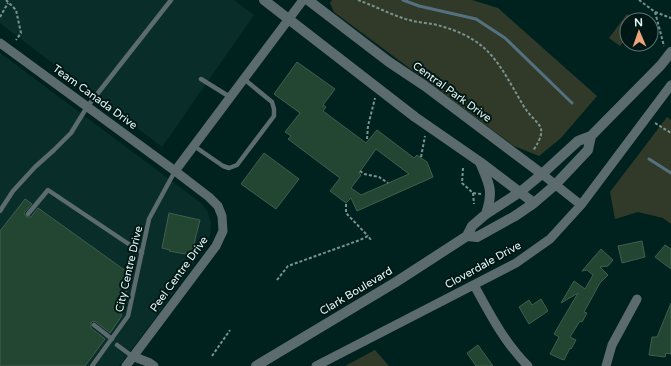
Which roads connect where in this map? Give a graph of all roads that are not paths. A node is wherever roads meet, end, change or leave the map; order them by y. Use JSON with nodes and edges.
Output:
{"nodes":[{"id":1,"x":171,"y":0,"type":"edge"},
{"id":2,"x":264,"y":0,"type":"edge"},
{"id":3,"x":303,"y":0,"type":"edge"},
{"id":4,"x":308,"y":0,"type":"edge"},
{"id":5,"x":289,"y":19,"type":"junction"},
{"id":6,"x":0,"y":43,"type":"edge"},
{"id":7,"x":669,"y":55,"type":"edge"},
{"id":8,"x":202,"y":79,"type":"dead end"},
{"id":9,"x":244,"y":79,"type":"junction"},
{"id":10,"x":671,"y":85,"type":"edge"},
{"id":11,"x":231,"y":97,"type":"junction"},
{"id":12,"x":87,"y":107,"type":"junction"},
{"id":13,"x":591,"y":136,"type":"junction"},
{"id":14,"x":194,"y":146,"type":"junction"},
{"id":15,"x":480,"y":162,"type":"junction"},
{"id":16,"x":175,"y":171,"type":"junction"},
{"id":17,"x":542,"y":174,"type":"junction"},
{"id":18,"x":555,"y":184,"type":"junction"},
{"id":19,"x":520,"y":192,"type":"junction"},
{"id":20,"x":534,"y":203,"type":"junction"},
{"id":21,"x":581,"y":205,"type":"junction"},
{"id":22,"x":0,"y":211,"type":"edge"},
{"id":23,"x":28,"y":214,"type":"dead end"},
{"id":24,"x":486,"y":214,"type":"junction"},
{"id":25,"x":467,"y":236,"type":"junction"},
{"id":26,"x":142,"y":253,"type":"junction"},
{"id":27,"x":474,"y":285,"type":"junction"},
{"id":28,"x":637,"y":298,"type":"dead end"},
{"id":29,"x":94,"y":325,"type":"dead end"},
{"id":30,"x":112,"y":339,"type":"junction"},
{"id":31,"x":117,"y":346,"type":"dead end"},
{"id":32,"x":132,"y":356,"type":"junction"},
{"id":33,"x":92,"y":366,"type":"edge"},
{"id":34,"x":126,"y":366,"type":"edge"},
{"id":35,"x":138,"y":366,"type":"edge"},
{"id":36,"x":154,"y":366,"type":"edge"},
{"id":37,"x":256,"y":366,"type":"edge"},
{"id":38,"x":316,"y":366,"type":"edge"},
{"id":39,"x":528,"y":366,"type":"edge"},
{"id":40,"x":606,"y":366,"type":"edge"}],
"edges":[{"from":1,"to":12,"type":"lane"},
{"from":2,"to":5,"type":"street"},
{"from":3,"to":5,"type":"street"},
{"from":4,"to":17,"type":"street","name":"Central Park Drive"},
{"from":5,"to":9,"type":"street"},
{"from":5,"to":15,"type":"street"},
{"from":6,"to":12,"type":"street","name":"Team Canada Drive"},
{"from":7,"to":13,"type":"street","name":"Clark Boulevard"},
{"from":8,"to":11,"type":"lane"},
{"from":9,"to":11,"type":"street"},
{"from":9,"to":14,"type":"lane"},
{"from":10,"to":21,"type":"street","name":"Cloverdale Drive"},
{"from":11,"to":14,"type":"street"},
{"from":12,"to":16,"type":"street","name":"Team Canada Drive"},
{"from":12,"to":22,"type":"lane"},
{"from":13,"to":17,"type":"street","name":"Clark Boulevard"},
{"from":13,"to":18,"type":"street","name":"Clark Boulevard"},
{"from":14,"to":16,"type":"street"},
{"from":15,"to":19,"type":"street"},
{"from":15,"to":24,"type":"street"},
{"from":16,"to":26,"type":"lane","name":"City Centre Drive"},
{"from":16,"to":32,"type":"street","name":"Peel Centre Drive"},
{"from":17,"to":18,"type":"street","name":"Central Park Drive"},
{"from":17,"to":19,"type":"street","name":"Clark Boulevard"},
{"from":18,"to":20,"type":"street","name":"Clark Boulevard"},
{"from":18,"to":21,"type":"street","name":"Central Park Drive"},
{"from":19,"to":20,"type":"street"},
{"from":19,"to":24,"type":"street","name":"Clark Boulevard"},
{"from":20,"to":25,"type":"street","name":"Clark Boulevard"},
{"from":21,"to":27,"type":"street","name":"Cloverdale Drive"},
{"from":23,"to":26,"type":"lane"},
{"from":24,"to":25,"type":"street","name":"Clark Boulevard"},
{"from":25,"to":37,"type":"street","name":"Clark Boulevard"},
{"from":26,"to":30,"type":"lane","name":"City Centre Drive"},
{"from":27,"to":38,"type":"street","name":"Cloverdale Drive"},
{"from":27,"to":39,"type":"street"},
{"from":28,"to":40,"type":"street"},
{"from":29,"to":30,"type":"lane"},
{"from":30,"to":33,"type":"lane","name":"City Centre Drive"},
{"from":31,"to":32,"type":"lane"},
{"from":32,"to":34,"type":"street","name":"Peel Centre Drive"},
{"from":32,"to":35,"type":"street"},
{"from":32,"to":36,"type":"street"}]}
